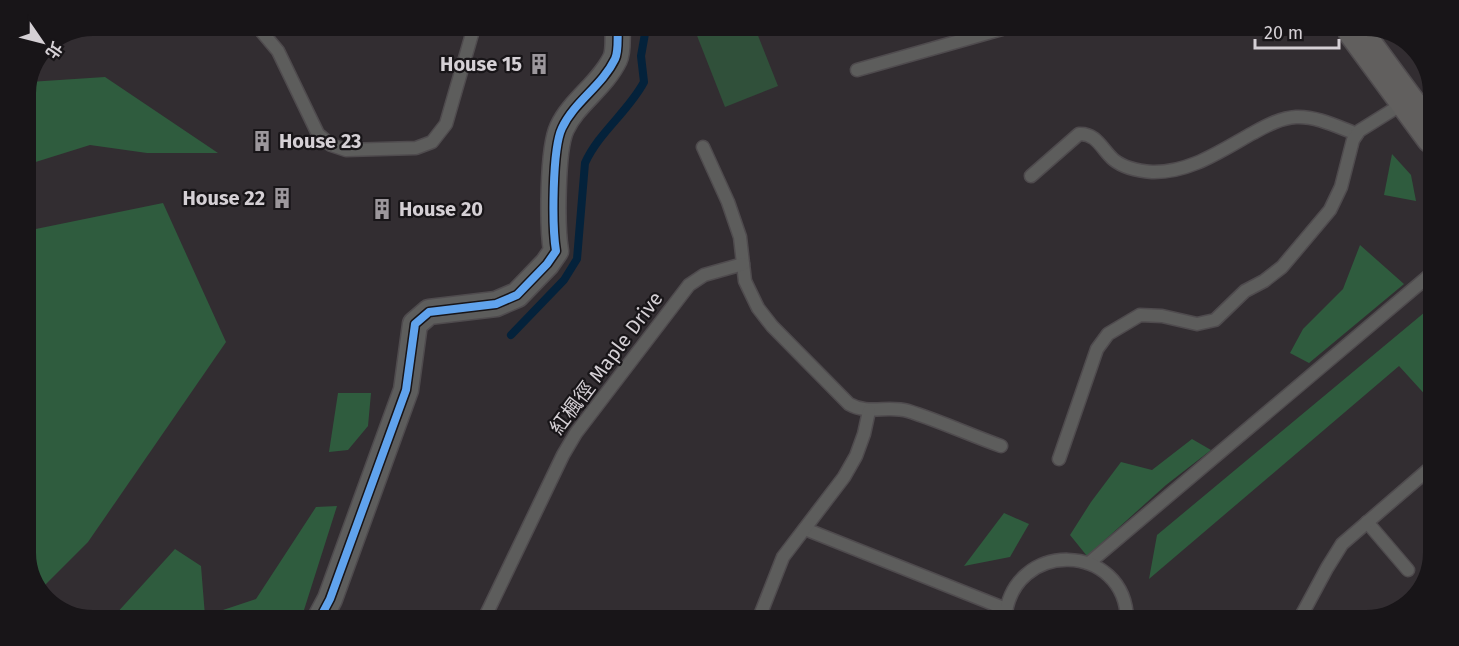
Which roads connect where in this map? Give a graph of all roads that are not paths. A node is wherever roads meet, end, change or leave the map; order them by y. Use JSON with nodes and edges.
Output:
{"nodes":[{"id":1,"x":265,"y":36,"type":"edge"},
{"id":2,"x":471,"y":36,"type":"edge"},
{"id":3,"x":617,"y":36,"type":"edge"},
{"id":4,"x":977,"y":36,"type":"edge"},
{"id":5,"x":1359,"y":36,"type":"edge"},
{"id":6,"x":857,"y":70,"type":"dead end"},
{"id":7,"x":1407,"y":101,"type":"junction"},
{"id":8,"x":1423,"y":123,"type":"edge"},
{"id":9,"x":1357,"y":134,"type":"junction"},
{"id":10,"x":703,"y":147,"type":"dead end"},
{"id":11,"x":1030,"y":176,"type":"dead end"},
{"id":12,"x":743,"y":264,"type":"junction"},
{"id":13,"x":1423,"y":281,"type":"edge"},
{"id":14,"x":869,"y":411,"type":"junction"},
{"id":15,"x":1001,"y":446,"type":"dead end"},
{"id":16,"x":1059,"y":459,"type":"dead end"},
{"id":17,"x":1423,"y":474,"type":"edge"},
{"id":18,"x":1367,"y":522,"type":"junction"},
{"id":19,"x":805,"y":529,"type":"junction"},
{"id":20,"x":1089,"y":563,"type":"junction"},
{"id":21,"x":1408,"y":570,"type":"dead end"},
{"id":22,"x":324,"y":610,"type":"edge"},
{"id":23,"x":488,"y":610,"type":"edge"},
{"id":24,"x":762,"y":610,"type":"edge"},
{"id":25,"x":996,"y":610,"type":"edge"},
{"id":26,"x":1006,"y":610,"type":"edge"},
{"id":27,"x":1127,"y":610,"type":"edge"},
{"id":28,"x":1304,"y":610,"type":"edge"}],
"edges":[{"from":1,"to":2,"type":"lane"},
{"from":3,"to":22,"type":"street"},
{"from":4,"to":6,"type":"lane"},
{"from":5,"to":7,"type":"main road"},
{"from":7,"to":8,"type":"main road"},
{"from":7,"to":9,"type":"lane"},
{"from":9,"to":11,"type":"lane"},
{"from":9,"to":16,"type":"lane"},
{"from":10,"to":12,"type":"lane"},
{"from":12,"to":14,"type":"lane"},
{"from":12,"to":23,"type":"lane","name":"紅楓徑 Maple Drive"},
{"from":13,"to":20,"type":"lane"},
{"from":14,"to":15,"type":"lane"},
{"from":14,"to":19,"type":"lane"},
{"from":17,"to":18,"type":"lane"},
{"from":18,"to":21,"type":"lane"},
{"from":18,"to":28,"type":"lane"},
{"from":19,"to":24,"type":"lane"},
{"from":19,"to":25,"type":"lane"},
{"from":20,"to":26,"type":"lane"},
{"from":20,"to":27,"type":"lane"}]}
